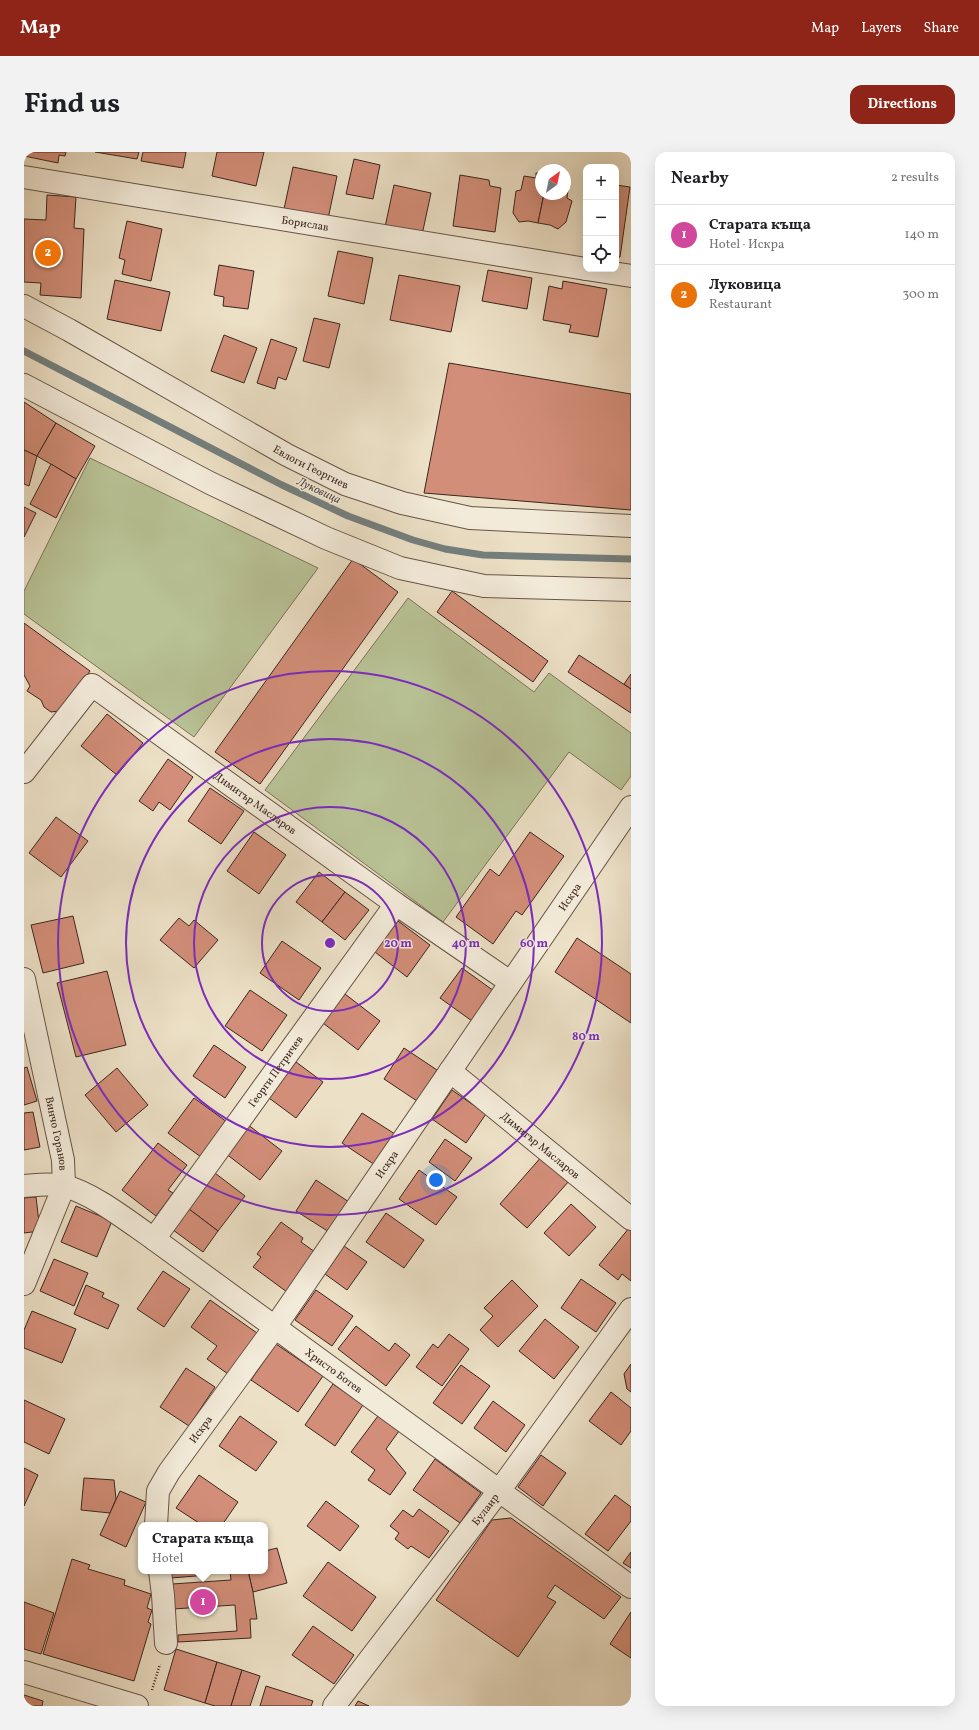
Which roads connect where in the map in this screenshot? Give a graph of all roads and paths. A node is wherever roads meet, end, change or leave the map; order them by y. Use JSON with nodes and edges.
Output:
{"nodes":[{"id":1,"x":24,"y":177,"type":"edge"},
{"id":2,"x":583,"y":269,"type":"edge"},
{"id":3,"x":605,"y":272,"type":"edge"},
{"id":4,"x":631,"y":276,"type":"edge"},
{"id":5,"x":24,"y":306,"type":"edge"},
{"id":6,"x":24,"y":384,"type":"edge"},
{"id":7,"x":631,"y":526,"type":"edge"},
{"id":8,"x":631,"y":590,"type":"edge"},
{"id":9,"x":24,"y":772,"type":"edge"},
{"id":10,"x":631,"y":807,"type":"edge"},
{"id":11,"x":396,"y":904,"type":"junction"},
{"id":12,"x":24,"y":979,"type":"edge"},
{"id":13,"x":510,"y":982,"type":"junction"},
{"id":14,"x":450,"y":1071,"type":"junction"},
{"id":15,"x":24,"y":1186,"type":"edge"},
{"id":16,"x":64,"y":1186,"type":"junction"},
{"id":17,"x":631,"y":1219,"type":"edge"},
{"id":18,"x":154,"y":1239,"type":"junction"},
{"id":19,"x":24,"y":1284,"type":"edge"},
{"id":20,"x":631,"y":1309,"type":"edge"},
{"id":21,"x":275,"y":1327,"type":"junction"},
{"id":22,"x":499,"y":1490,"type":"junction"},
{"id":23,"x":156,"y":1522,"type":"edge"},
{"id":24,"x":160,"y":1574,"type":"edge"},
{"id":25,"x":631,"y":1587,"type":"edge"},
{"id":26,"x":166,"y":1643,"type":"joint"},
{"id":27,"x":24,"y":1672,"type":"edge"},
{"id":28,"x":144,"y":1699,"type":"edge"},
{"id":29,"x":334,"y":1706,"type":"edge"}],
"edges":[{"from":1,"to":2,"type":"street","name":"Борислав"},
{"from":3,"to":4,"type":"street","name":"Борислав"},
{"from":5,"to":7,"type":"street","name":"Евлоги Георгиев"},
{"from":6,"to":8,"type":"street"},
{"from":9,"to":11,"type":"street","name":"Димитър Масларов"},
{"from":10,"to":13,"type":"street","name":"Искра"},
{"from":11,"to":13,"type":"street","name":"Димитър Масларов"},
{"from":11,"to":18,"type":"street","name":"Георги Петричев"},
{"from":12,"to":16,"type":"street","name":"Винчо Горанов"},
{"from":13,"to":14,"type":"street","name":"Искра"},
{"from":14,"to":17,"type":"street","name":"Димитър Масларов"},
{"from":14,"to":21,"type":"street","name":"Искра"},
{"from":15,"to":16,"type":"street","name":"Христо Ботев"},
{"from":16,"to":18,"type":"street","name":"Христо Ботев"},
{"from":16,"to":19,"type":"street","name":"Винчо Горанов"},
{"from":18,"to":21,"type":"street","name":"Христо Ботев"},
{"from":20,"to":22,"type":"street","name":"Булаир"},
{"from":21,"to":22,"type":"street","name":"Христо Ботев"},
{"from":21,"to":23,"type":"street","name":"Искра"},
{"from":22,"to":25,"type":"street","name":"Христо Ботев"},
{"from":22,"to":29,"type":"street","name":"Булаир"},
{"from":24,"to":26,"type":"street"},
{"from":26,"to":28,"type":"path"},
{"from":27,"to":28,"type":"street"}]}
